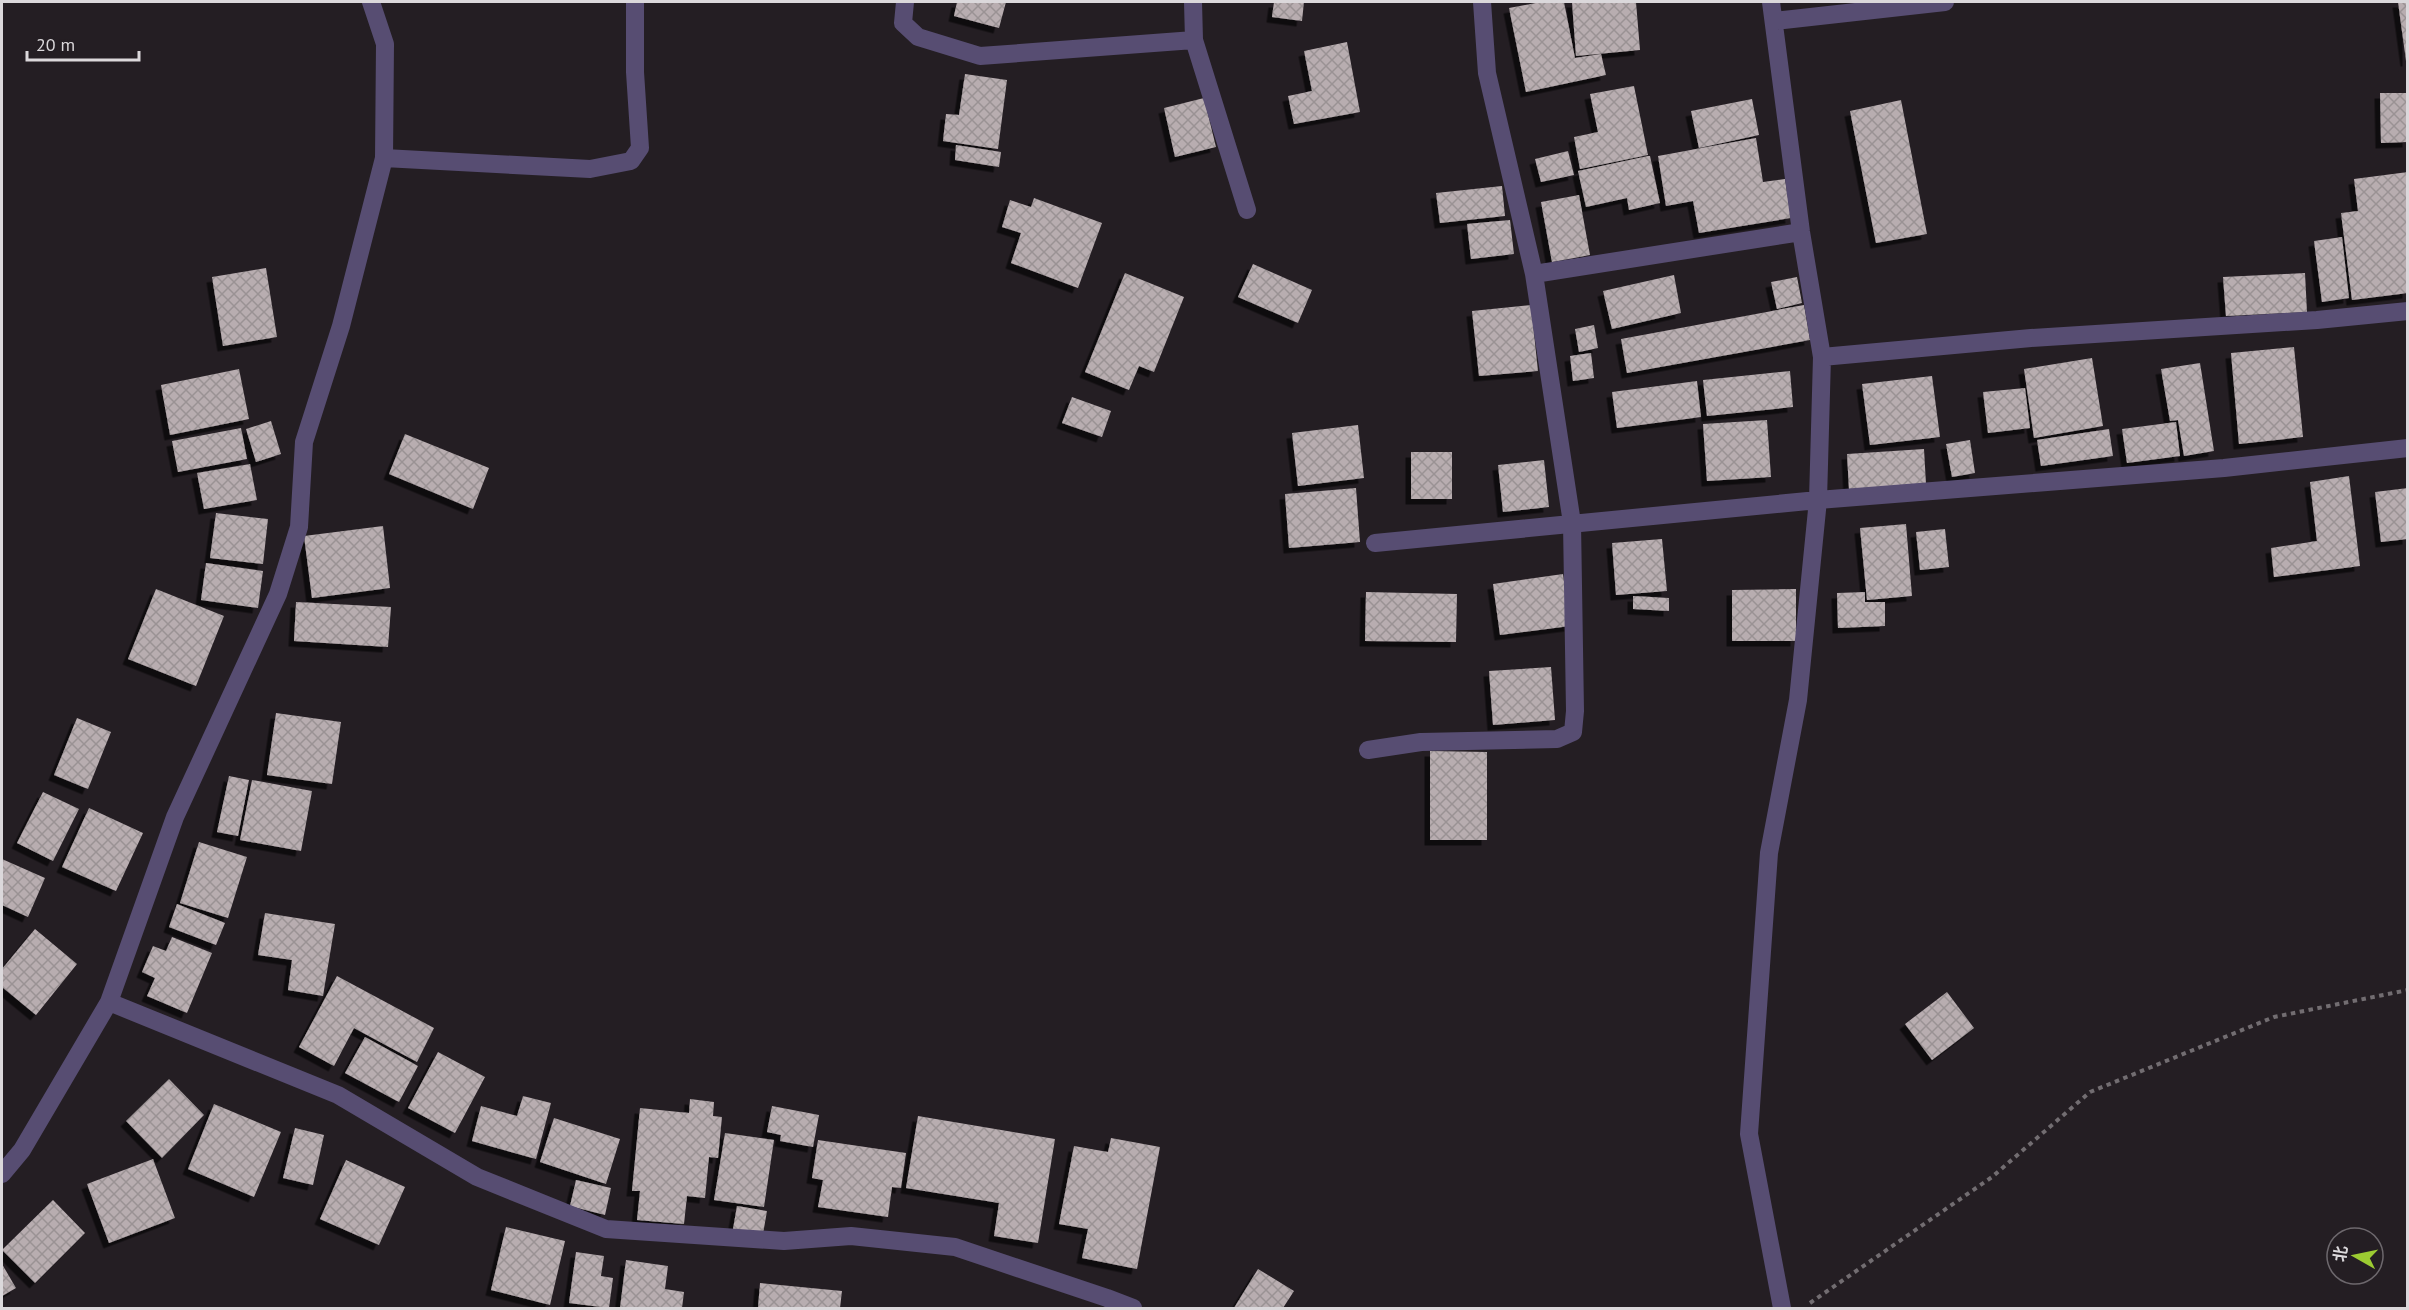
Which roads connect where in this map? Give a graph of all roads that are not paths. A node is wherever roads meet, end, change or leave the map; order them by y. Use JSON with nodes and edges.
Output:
{"nodes":[{"id":1,"x":371,"y":2,"type":"edge"},
{"id":2,"x":635,"y":2,"type":"edge"},
{"id":3,"x":905,"y":2,"type":"edge"},
{"id":4,"x":1193,"y":2,"type":"edge"},
{"id":5,"x":1482,"y":2,"type":"edge"},
{"id":6,"x":1771,"y":2,"type":"edge"},
{"id":7,"x":1945,"y":2,"type":"edge"},
{"id":8,"x":1775,"y":21,"type":"junction"},
{"id":9,"x":1194,"y":40,"type":"junction"},
{"id":10,"x":384,"y":158,"type":"junction"},
{"id":11,"x":1247,"y":210,"type":"dead end"},
{"id":12,"x":1801,"y":232,"type":"junction"},
{"id":13,"x":1534,"y":274,"type":"junction"},
{"id":14,"x":2408,"y":311,"type":"edge"},
{"id":15,"x":1822,"y":357,"type":"junction"},
{"id":16,"x":2408,"y":448,"type":"edge"},
{"id":17,"x":1818,"y":500,"type":"junction"},
{"id":18,"x":1572,"y":523,"type":"junction"},
{"id":19,"x":1375,"y":543,"type":"dead end"},
{"id":20,"x":1368,"y":750,"type":"dead end"},
{"id":21,"x":109,"y":1002,"type":"junction"},
{"id":22,"x":2,"y":1174,"type":"edge"},
{"id":23,"x":1105,"y":1303,"type":"edge"},
{"id":24,"x":1133,"y":1308,"type":"edge"},
{"id":25,"x":1782,"y":1308,"type":"edge"}],
"edges":[{"from":1,"to":10,"type":"street"},
{"from":2,"to":10,"type":"street"},
{"from":3,"to":9,"type":"street"},
{"from":4,"to":9,"type":"street"},
{"from":5,"to":13,"type":"street"},
{"from":6,"to":8,"type":"street"},
{"from":7,"to":8,"type":"street"},
{"from":8,"to":12,"type":"street"},
{"from":9,"to":11,"type":"street"},
{"from":10,"to":21,"type":"street"},
{"from":12,"to":13,"type":"street"},
{"from":12,"to":15,"type":"street"},
{"from":13,"to":18,"type":"street"},
{"from":14,"to":15,"type":"street"},
{"from":15,"to":17,"type":"street"},
{"from":16,"to":17,"type":"street"},
{"from":17,"to":18,"type":"street"},
{"from":17,"to":25,"type":"street"},
{"from":18,"to":19,"type":"street"},
{"from":18,"to":20,"type":"street"},
{"from":21,"to":22,"type":"street"},
{"from":21,"to":23,"type":"street"},
{"from":23,"to":24,"type":"street"}]}
